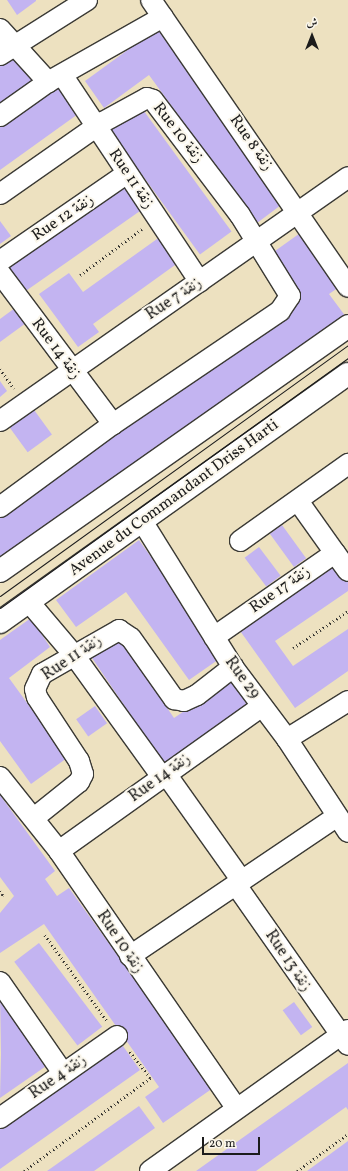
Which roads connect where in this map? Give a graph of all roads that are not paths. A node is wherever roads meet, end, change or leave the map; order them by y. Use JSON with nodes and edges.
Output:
{"nodes":[{"id":1,"x":87,"y":0,"type":"edge"},
{"id":2,"x":151,"y":0,"type":"edge"},
{"id":3,"x":163,"y":17,"type":"junction"},
{"id":4,"x":0,"y":29,"type":"edge"},
{"id":5,"x":8,"y":50,"type":"edge"},
{"id":6,"x":55,"y":79,"type":"junction"},
{"id":7,"x":0,"y":116,"type":"edge"},
{"id":8,"x":96,"y":127,"type":"junction"},
{"id":9,"x":126,"y":174,"type":"junction"},
{"id":10,"x":348,"y":176,"type":"edge"},
{"id":11,"x":0,"y":194,"type":"edge"},
{"id":12,"x":298,"y":211,"type":"junction"},
{"id":13,"x":256,"y":242,"type":"junction"},
{"id":14,"x":0,"y":261,"type":"edge"},
{"id":15,"x":0,"y":273,"type":"edge"},
{"id":16,"x":200,"y":282,"type":"junction"},
{"id":17,"x":348,"y":287,"type":"edge"},
{"id":18,"x":348,"y":326,"type":"edge"},
{"id":19,"x":72,"y":369,"type":"junction"},
{"id":20,"x":348,"y":374,"type":"edge"},
{"id":21,"x":0,"y":421,"type":"edge"},
{"id":22,"x":113,"y":424,"type":"junction"},
{"id":23,"x":348,"y":465,"type":"edge"},
{"id":24,"x":298,"y":501,"type":"junction"},
{"id":25,"x":0,"y":507,"type":"edge"},
{"id":26,"x":142,"y":521,"type":"junction"},
{"id":27,"x":240,"y":541,"type":"dead end"},
{"id":28,"x":342,"y":563,"type":"edge"},
{"id":29,"x":0,"y":571,"type":"edge"},
{"id":30,"x":29,"y":602,"type":"junction"},
{"id":31,"x":0,"y":622,"type":"edge"},
{"id":32,"x":214,"y":636,"type":"junction"},
{"id":33,"x":74,"y":654,"type":"junction"},
{"id":34,"x":233,"y":667,"type":"junction"},
{"id":35,"x":348,"y":701,"type":"edge"},
{"id":36,"x":262,"y":706,"type":"junction"},
{"id":37,"x":287,"y":739,"type":"junction"},
{"id":38,"x":164,"y":776,"type":"junction"},
{"id":39,"x":1,"y":782,"type":"edge"},
{"id":40,"x":34,"y":818,"type":"junction"},
{"id":41,"x":342,"y":824,"type":"edge"},
{"id":42,"x":59,"y":851,"type":"junction"},
{"id":43,"x":239,"y":883,"type":"junction"},
{"id":44,"x":130,"y":956,"type":"junction"},
{"id":45,"x":0,"y":982,"type":"edge"},
{"id":46,"x":117,"y":1036,"type":"dead end"},
{"id":47,"x":345,"y":1037,"type":"edge"},
{"id":48,"x":63,"y":1073,"type":"junction"},
{"id":49,"x":237,"y":1109,"type":"junction"},
{"id":50,"x":0,"y":1118,"type":"edge"},
{"id":51,"x":150,"y":1171,"type":"edge"}],
"edges":[{"from":1,"to":5,"type":"street"},
{"from":2,"to":3,"type":"street","name":"Rue 8 زنقة"},
{"from":3,"to":6,"type":"street"},
{"from":3,"to":12,"type":"street","name":"Rue 8 زنقة"},
{"from":4,"to":5,"type":"street"},
{"from":5,"to":6,"type":"street"},
{"from":6,"to":7,"type":"street"},
{"from":6,"to":8,"type":"street","name":"Rue 11 زنقة"},
{"from":8,"to":9,"type":"street","name":"Rue 11 زنقة"},
{"from":8,"to":11,"type":"street","name":"Rue 10 زنقة"},
{"from":8,"to":13,"type":"street","name":"Rue 10 زنقة"},
{"from":9,"to":14,"type":"street","name":"Rue 12 زنقة"},
{"from":9,"to":16,"type":"street","name":"Rue 11 زنقة"},
{"from":10,"to":12,"type":"street","name":"Rue 7 زنقة"},
{"from":12,"to":13,"type":"street","name":"Rue 7 زنقة"},
{"from":12,"to":17,"type":"street","name":"Rue 8 زنقة"},
{"from":13,"to":16,"type":"street","name":"Rue 7 زنقة"},
{"from":13,"to":22,"type":"street","name":"Rue 10 زنقة"},
{"from":15,"to":19,"type":"street","name":"Rue 14 زنقة"},
{"from":16,"to":19,"type":"street","name":"Rue 7 زنقة"},
{"from":18,"to":29,"type":"main road"},
{"from":19,"to":21,"type":"street","name":"Rue 7 زنقة"},
{"from":19,"to":22,"type":"street","name":"Rue 14 زنقة"},
{"from":20,"to":26,"type":"main road","name":"Avenue du Commandant Driss Harti"},
{"from":22,"to":25,"type":"street"},
{"from":23,"to":24,"type":"street"},
{"from":24,"to":27,"type":"street"},
{"from":24,"to":28,"type":"street"},
{"from":26,"to":30,"type":"main road","name":"Avenue du Commandant Driss Harti"},
{"from":26,"to":32,"type":"street","name":"Rue 29"},
{"from":28,"to":32,"type":"street","name":"Rue 17 زنقة"},
{"from":30,"to":31,"type":"main road","name":"Avenue du Commandant Driss Harti"},
{"from":30,"to":33,"type":"street","name":"Rue 13 زنقة"},
{"from":32,"to":34,"type":"street","name":"Rue 29"},
{"from":33,"to":34,"type":"street","name":"Rue 11 زنقة"},
{"from":33,"to":38,"type":"street","name":"Rue 13 زنقة"},
{"from":33,"to":40,"type":"street","name":"Rue 11 زنقة"},
{"from":34,"to":36,"type":"street","name":"Rue 29"},
{"from":35,"to":37,"type":"street"},
{"from":36,"to":37,"type":"street","name":"Rue 29"},
{"from":36,"to":38,"type":"street","name":"Rue 14 زنقة"},
{"from":37,"to":41,"type":"street","name":"Rue 29"},
{"from":38,"to":42,"type":"street","name":"Rue 14 زنقة"},
{"from":38,"to":43,"type":"street","name":"Rue 13 زنقة"},
{"from":39,"to":40,"type":"street","name":"Rue 10 زنقة"},
{"from":40,"to":42,"type":"street","name":"Rue 10 زنقة"},
{"from":41,"to":43,"type":"street"},
{"from":42,"to":44,"type":"street","name":"Rue 10 زنقة"},
{"from":43,"to":44,"type":"street"},
{"from":43,"to":47,"type":"street","name":"Rue 13 زنقة"},
{"from":44,"to":49,"type":"street","name":"Rue 10 زنقة"},
{"from":45,"to":48,"type":"street"},
{"from":46,"to":48,"type":"street","name":"Rue 4 زنقة"},
{"from":47,"to":49,"type":"street"},
{"from":48,"to":50,"type":"street","name":"Rue 4 زنقة"},
{"from":49,"to":51,"type":"street"}]}
